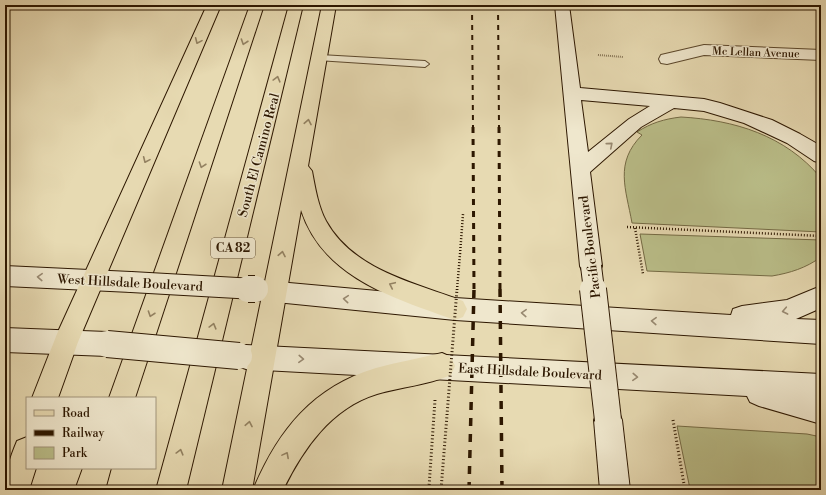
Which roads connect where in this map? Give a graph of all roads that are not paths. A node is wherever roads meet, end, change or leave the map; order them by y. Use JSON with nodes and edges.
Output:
{"nodes":[{"id":1,"x":214,"y":5,"type":"edge"},
{"id":2,"x":257,"y":5,"type":"edge"},
{"id":3,"x":296,"y":5,"type":"edge"},
{"id":4,"x":329,"y":5,"type":"edge"},
{"id":5,"x":562,"y":5,"type":"edge"},
{"id":6,"x":821,"y":55,"type":"edge"},
{"id":7,"x":320,"y":58,"type":"junction"},
{"id":8,"x":668,"y":59,"type":"dead end"},
{"id":9,"x":425,"y":64,"type":"dead end"},
{"id":10,"x":572,"y":93,"type":"junction"},
{"id":11,"x":669,"y":103,"type":"junction"},
{"id":12,"x":821,"y":156,"type":"edge"},
{"id":13,"x":300,"y":160,"type":"junction"},
{"id":14,"x":580,"y":170,"type":"junction"},
{"id":15,"x":5,"y":276,"type":"edge"},
{"id":16,"x":93,"y":279,"type":"junction"},
{"id":17,"x":264,"y":291,"type":"junction"},
{"id":18,"x":821,"y":297,"type":"edge"},
{"id":19,"x":455,"y":309,"type":"junction"},
{"id":20,"x":693,"y":323,"type":"junction"},
{"id":21,"x":821,"y":332,"type":"edge"},
{"id":22,"x":5,"y":340,"type":"edge"},
{"id":23,"x":66,"y":342,"type":"junction"},
{"id":24,"x":250,"y":357,"type":"junction"},
{"id":25,"x":442,"y":366,"type":"junction"},
{"id":26,"x":717,"y":382,"type":"junction"},
{"id":27,"x":821,"y":387,"type":"edge"},
{"id":28,"x":45,"y":397,"type":"edge"},
{"id":29,"x":122,"y":397,"type":"edge"},
{"id":30,"x":821,"y":410,"type":"edge"},
{"id":31,"x":26,"y":454,"type":"edge"},
{"id":32,"x":97,"y":469,"type":"edge"},
{"id":33,"x":14,"y":490,"type":"edge"},
{"id":34,"x":90,"y":490,"type":"edge"},
{"id":35,"x":171,"y":490,"type":"edge"},
{"id":36,"x":236,"y":490,"type":"edge"},
{"id":37,"x":268,"y":490,"type":"edge"},
{"id":38,"x":615,"y":490,"type":"edge"}],
"edges":[{"from":1,"to":16,"type":"main road","one_way":true},
{"from":2,"to":29,"type":"main road","one_way":true},
{"from":35,"to":3,"type":"main road","name":"South El Camino Real","number":"CA 82","one_way":true},
{"from":4,"to":7,"type":"main road"},
{"from":5,"to":10,"type":"main road","name":"Pacific Boulevard"},
{"from":6,"to":8,"type":"main road","name":"Mc Lellan Avenue"},
{"from":7,"to":9,"type":"lane"},
{"from":13,"to":7,"type":"main road","one_way":true},
{"from":10,"to":11,"type":"main road"},
{"from":10,"to":14,"type":"main road","name":"Pacific Boulevard"},
{"from":11,"to":12,"type":"main road"},
{"from":14,"to":11,"type":"main road","one_way":true},
{"from":17,"to":13,"type":"main road","one_way":true},
{"from":19,"to":13,"type":"main road","one_way":true},
{"from":14,"to":38,"type":"main road","name":"Pacific Boulevard","bridge":true},
{"from":16,"to":15,"type":"main road","name":"West Hillsdale Boulevard","one_way":true},
{"from":16,"to":17,"type":"main road","name":"West Hillsdale Boulevard","bridge":true},
{"from":16,"to":23,"type":"main road"},
{"from":19,"to":17,"type":"main road","one_way":true},
{"from":17,"to":24,"type":"main road"},
{"from":18,"to":20,"type":"main road","one_way":true},
{"from":20,"to":19,"type":"main road","one_way":true},
{"from":20,"to":21,"type":"main road"},
{"from":22,"to":23,"type":"main road"},
{"from":23,"to":24,"type":"main road","bridge":true},
{"from":23,"to":28,"type":"main road"},
{"from":24,"to":25,"type":"main road","name":"East Hillsdale Boulevard","one_way":true},
{"from":36,"to":24,"type":"main road","one_way":true},
{"from":25,"to":26,"type":"main road","name":"East Hillsdale Boulevard","one_way":true},
{"from":37,"to":25,"type":"main road","one_way":true},
{"from":26,"to":27,"type":"main road","name":"East Hillsdale Boulevard"},
{"from":26,"to":30,"type":"main road"},
{"from":31,"to":33,"type":"main road"},
{"from":32,"to":34,"type":"main road"}]}
